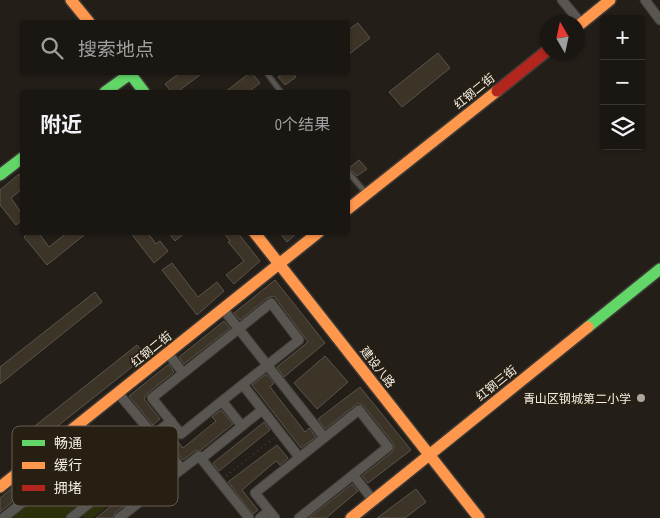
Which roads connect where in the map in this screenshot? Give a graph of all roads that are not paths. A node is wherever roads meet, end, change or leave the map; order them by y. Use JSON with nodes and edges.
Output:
{"nodes":[{"id":1,"x":71,"y":0,"type":"edge"},
{"id":2,"x":562,"y":0,"type":"edge"},
{"id":3,"x":610,"y":0,"type":"edge"},
{"id":4,"x":644,"y":0,"type":"edge"},
{"id":5,"x":573,"y":15,"type":"edge"},
{"id":6,"x":585,"y":19,"type":"edge"},
{"id":7,"x":87,"y":20,"type":"edge"},
{"id":8,"x":660,"y":20,"type":"edge"},
{"id":9,"x":540,"y":56,"type":"edge"},
{"id":10,"x":127,"y":75,"type":"edge"},
{"id":11,"x":131,"y":75,"type":"edge"},
{"id":12,"x":268,"y":75,"type":"edge"},
{"id":13,"x":108,"y":90,"type":"edge"},
{"id":14,"x":142,"y":90,"type":"edge"},
{"id":15,"x":280,"y":90,"type":"edge"},
{"id":16,"x":20,"y":160,"type":"edge"},
{"id":17,"x":350,"y":174,"type":"edge"},
{"id":18,"x":0,"y":175,"type":"edge"},
{"id":19,"x":366,"y":194,"type":"junction"},
{"id":20,"x":350,"y":207,"type":"edge"},
{"id":21,"x":256,"y":235,"type":"edge"},
{"id":22,"x":315,"y":235,"type":"edge"},
{"id":23,"x":279,"y":264,"type":"junction"},
{"id":24,"x":660,"y":269,"type":"edge"},
{"id":25,"x":223,"y":309,"type":"junction"},
{"id":26,"x":238,"y":329,"type":"junction"},
{"id":27,"x":168,"y":353,"type":"junction"},
{"id":28,"x":268,"y":365,"type":"junction"},
{"id":29,"x":183,"y":373,"type":"junction"},
{"id":30,"x":243,"y":385,"type":"junction"},
{"id":31,"x":118,"y":392,"type":"junction"},
{"id":32,"x":222,"y":401,"type":"junction"},
{"id":33,"x":262,"y":410,"type":"junction"},
{"id":34,"x":171,"y":421,"type":"junction"},
{"id":35,"x":80,"y":423,"type":"junction"},
{"id":36,"x":76,"y":426,"type":"edge"},
{"id":37,"x":82,"y":426,"type":"edge"},
{"id":38,"x":146,"y":426,"type":"edge"},
{"id":39,"x":165,"y":426,"type":"edge"},
{"id":40,"x":175,"y":426,"type":"edge"},
{"id":41,"x":242,"y":426,"type":"junction"},
{"id":42,"x":178,"y":430,"type":"edge"},
{"id":43,"x":324,"y":437,"type":"junction"},
{"id":44,"x":429,"y":454,"type":"junction"},
{"id":45,"x":299,"y":457,"type":"junction"},
{"id":46,"x":201,"y":459,"type":"junction"},
{"id":47,"x":178,"y":464,"type":"edge"},
{"id":48,"x":182,"y":469,"type":"junction"},
{"id":49,"x":178,"y":472,"type":"edge"},
{"id":50,"x":353,"y":475,"type":"junction"},
{"id":51,"x":12,"y":477,"type":"edge"},
{"id":52,"x":0,"y":487,"type":"edge"},
{"id":53,"x":373,"y":500,"type":"junction"},
{"id":54,"x":18,"y":506,"type":"edge"},
{"id":55,"x":86,"y":506,"type":"edge"},
{"id":56,"x":135,"y":506,"type":"edge"},
{"id":57,"x":272,"y":514,"type":"edge"},
{"id":58,"x":3,"y":518,"type":"edge"},
{"id":59,"x":72,"y":518,"type":"edge"},
{"id":60,"x":120,"y":518,"type":"edge"},
{"id":61,"x":249,"y":518,"type":"edge"},
{"id":62,"x":260,"y":518,"type":"edge"},
{"id":63,"x":300,"y":518,"type":"edge"},
{"id":64,"x":351,"y":518,"type":"edge"},
{"id":65,"x":479,"y":518,"type":"edge"}],
"edges":[{"from":1,"to":7,"type":"street"},
{"from":2,"to":5,"type":"street"},
{"from":3,"to":6,"type":"street"},
{"from":4,"to":8,"type":"street"},
{"from":9,"to":19,"type":"street","name":"红钢二街"},
{"from":10,"to":13,"type":"street"},
{"from":11,"to":14,"type":"street"},
{"from":12,"to":15,"type":"lane"},
{"from":16,"to":18,"type":"street"},
{"from":17,"to":19,"type":"lane"},
{"from":19,"to":20,"type":"street","name":"红钢二街"},
{"from":21,"to":23,"type":"street","name":"建设八路"},
{"from":22,"to":23,"type":"street","name":"红钢二街"},
{"from":23,"to":25,"type":"street","name":"红钢二街"},
{"from":23,"to":44,"type":"street","name":"建设八路"},
{"from":24,"to":44,"type":"street","name":"红钢三街"},
{"from":25,"to":26,"type":"street"},
{"from":25,"to":27,"type":"street","name":"红钢二街"},
{"from":26,"to":28,"type":"street"},
{"from":26,"to":28,"type":"street"},
{"from":26,"to":29,"type":"street"},
{"from":27,"to":29,"type":"street"},
{"from":27,"to":31,"type":"street","name":"红钢二街"},
{"from":28,"to":30,"type":"street"},
{"from":28,"to":43,"type":"street"},
{"from":29,"to":34,"type":"street"},
{"from":30,"to":32,"type":"street"},
{"from":30,"to":33,"type":"street"},
{"from":31,"to":35,"type":"street","name":"红钢二街"},
{"from":31,"to":38,"type":"street"},
{"from":32,"to":41,"type":"street"},
{"from":32,"to":42,"type":"street"},
{"from":33,"to":41,"type":"street"},
{"from":33,"to":45,"type":"street"},
{"from":34,"to":39,"type":"street"},
{"from":34,"to":40,"type":"street"},
{"from":35,"to":36,"type":"street","name":"红钢二街"},
{"from":35,"to":37,"type":"street"},
{"from":41,"to":46,"type":"street"},
{"from":43,"to":45,"type":"street"},
{"from":43,"to":50,"type":"street"},
{"from":44,"to":53,"type":"street","name":"红钢三街"},
{"from":44,"to":65,"type":"street","name":"建设八路"},
{"from":45,"to":57,"type":"street"},
{"from":46,"to":48,"type":"street"},
{"from":46,"to":61,"type":"street"},
{"from":47,"to":48,"type":"street"},
{"from":48,"to":49,"type":"street"},
{"from":50,"to":53,"type":"street"},
{"from":50,"to":63,"type":"street"},
{"from":51,"to":52,"type":"street","name":"红钢二街"},
{"from":53,"to":64,"type":"street","name":"红钢三街"},
{"from":54,"to":58,"type":"street"},
{"from":55,"to":59,"type":"street"},
{"from":56,"to":60,"type":"street"},
{"from":57,"to":62,"type":"street"}]}
